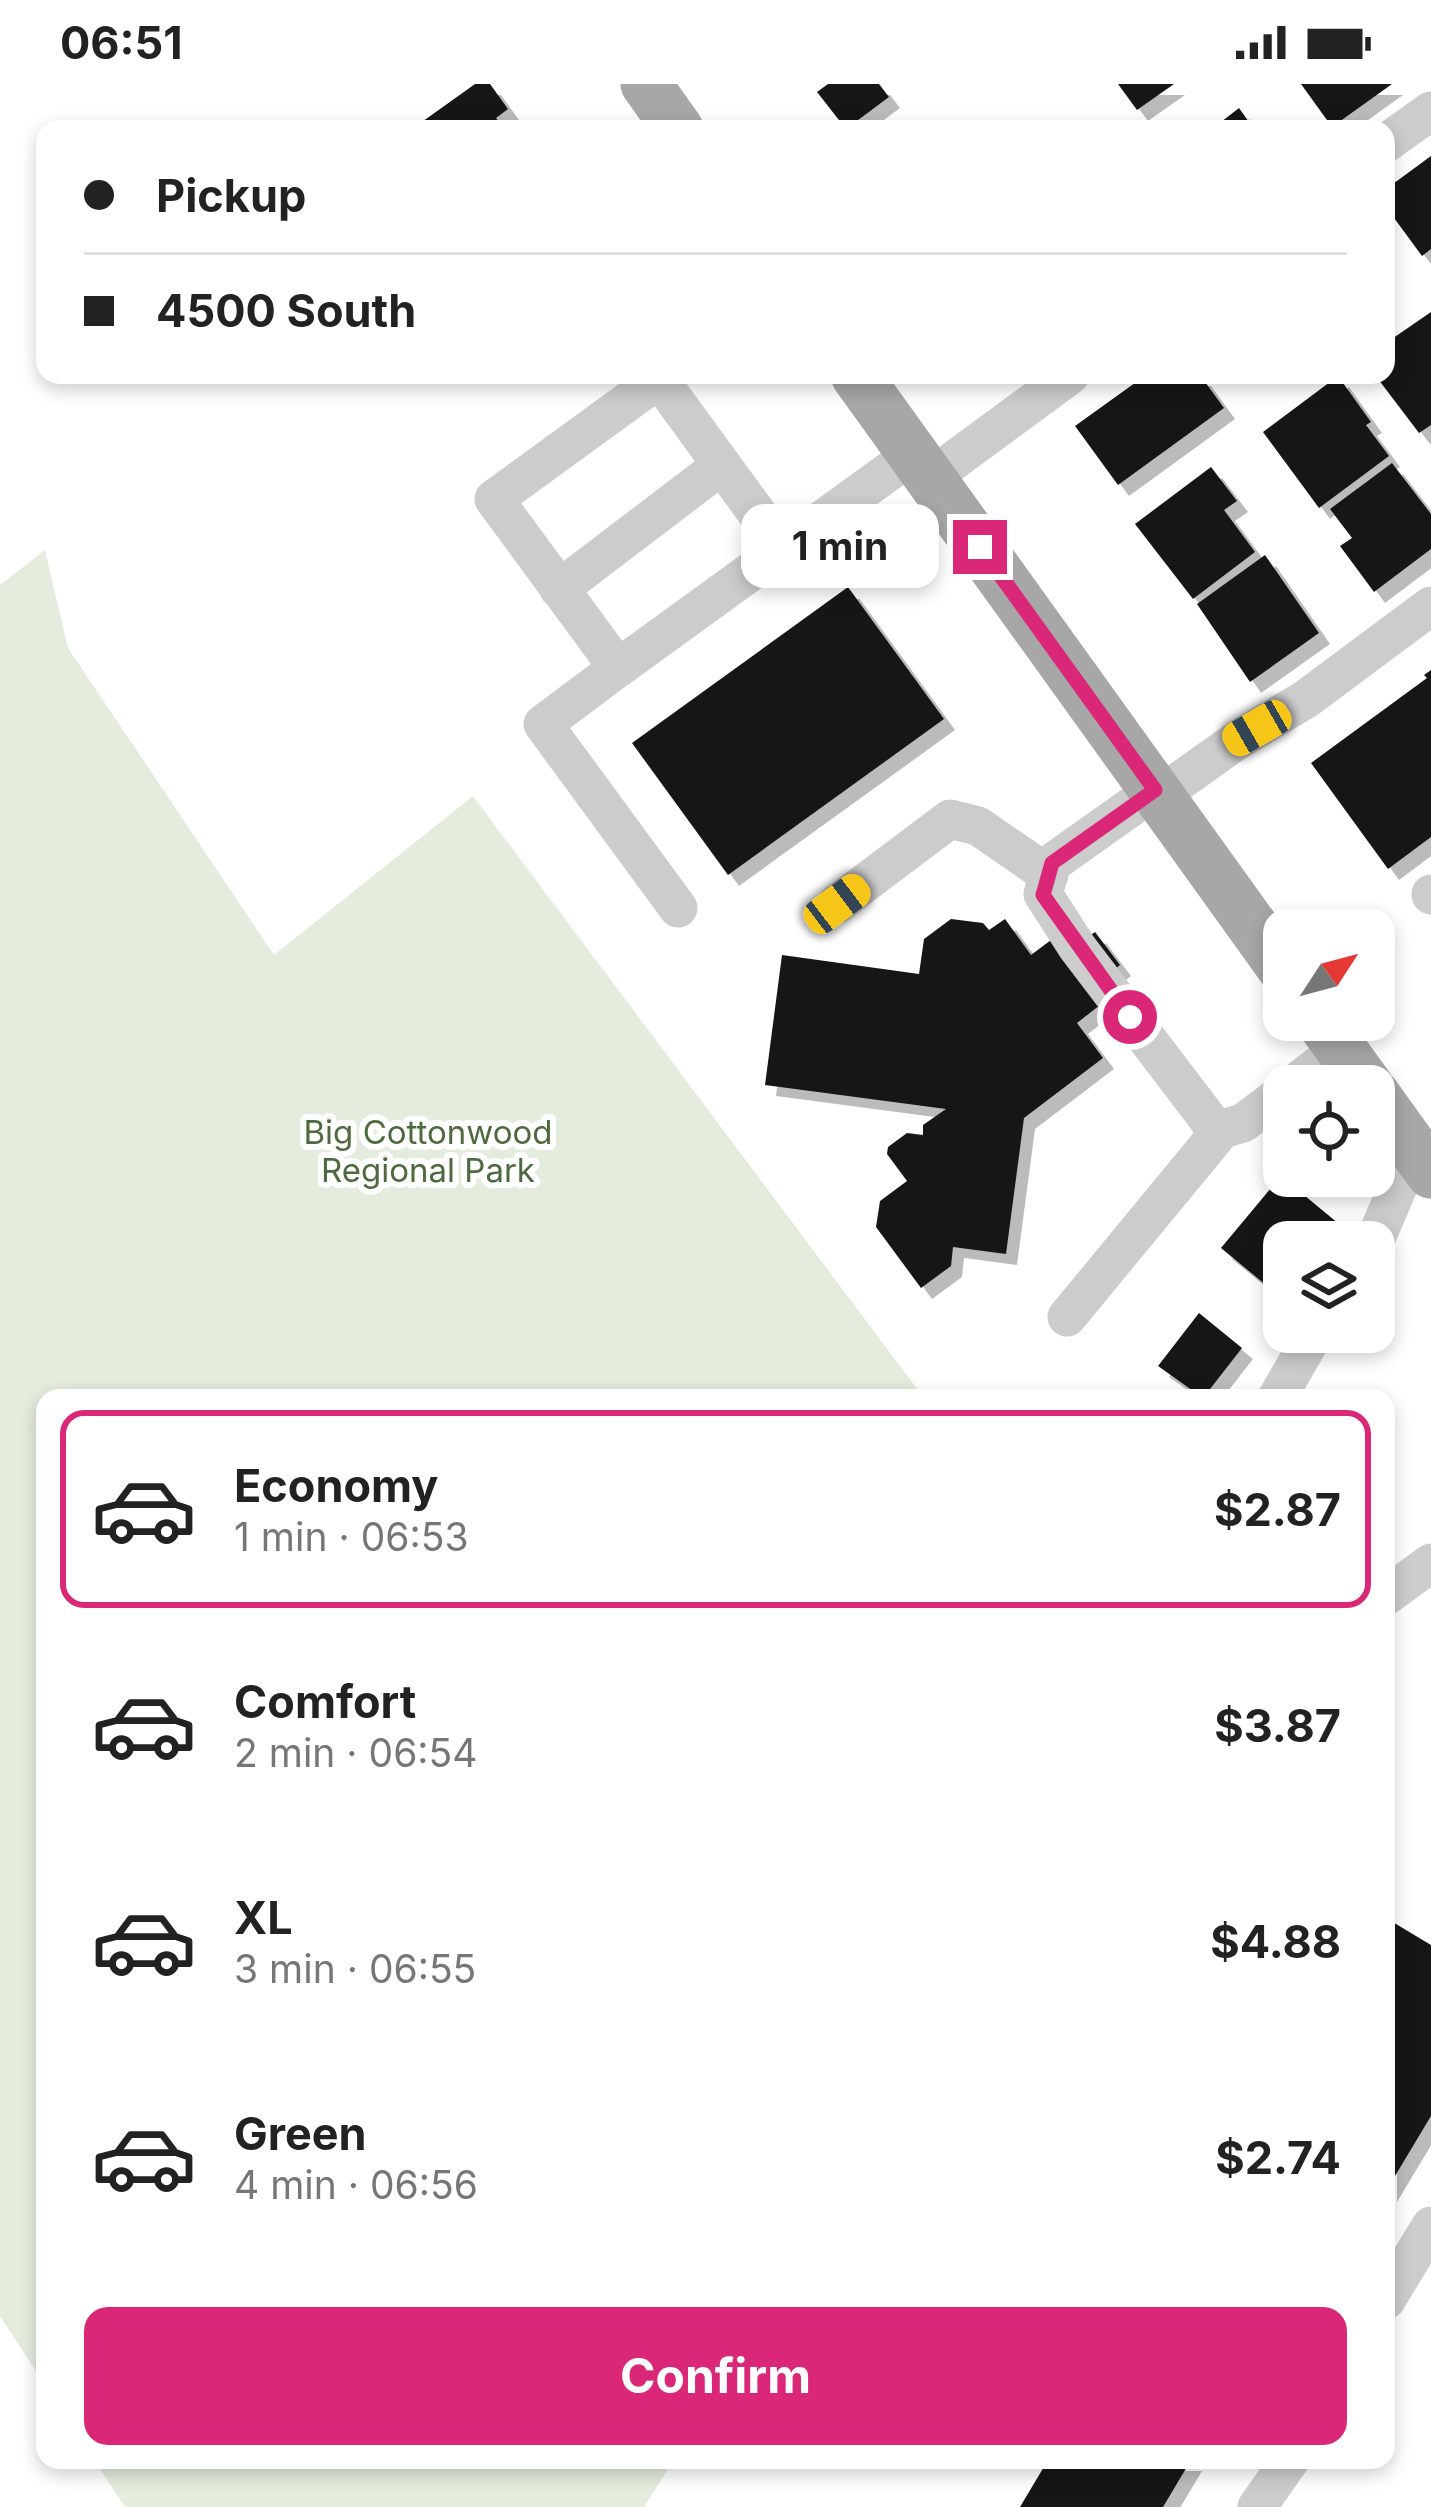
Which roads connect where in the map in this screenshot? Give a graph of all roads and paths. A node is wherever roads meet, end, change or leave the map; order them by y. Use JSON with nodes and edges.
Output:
{"nodes":[{"id":1,"x":646,"y":84,"type":"edge"},
{"id":2,"x":1431,"y":111,"type":"edge"},
{"id":3,"x":672,"y":120,"type":"edge"},
{"id":4,"x":1395,"y":137,"type":"edge"},
{"id":5,"x":652,"y":384,"type":"edge"},
{"id":6,"x":663,"y":384,"type":"edge"},
{"id":7,"x":863,"y":384,"type":"edge"},
{"id":8,"x":1055,"y":384,"type":"edge"},
{"id":9,"x":722,"y":465,"type":"junction"},
{"id":10,"x":922,"y":466,"type":"junction"},
{"id":11,"x":783,"y":549,"type":"junction"},
{"id":12,"x":559,"y":589,"type":"junction"},
{"id":13,"x":1431,"y":606,"type":"edge"},
{"id":14,"x":618,"y":668,"type":"junction"},
{"id":15,"x":1157,"y":793,"type":"junction"},
{"id":16,"x":1049,"y":875,"type":"junction"},
{"id":17,"x":837,"y":904,"type":"dead end"},
{"id":18,"x":678,"y":908,"type":"dead end"},
{"id":19,"x":1263,"y":941,"type":"edge"},
{"id":20,"x":1263,"y":1108,"type":"edge"},
{"id":21,"x":1395,"y":1123,"type":"edge"},
{"id":22,"x":1222,"y":1129,"type":"junction"},
{"id":23,"x":1422,"y":1161,"type":"edge"},
{"id":24,"x":1387,"y":1221,"type":"edge"},
{"id":25,"x":1067,"y":1317,"type":"dead end"},
{"id":26,"x":1303,"y":1353,"type":"edge"},
{"id":27,"x":1281,"y":1389,"type":"edge"},
{"id":28,"x":1431,"y":1562,"type":"edge"},
{"id":29,"x":1395,"y":1589,"type":"edge"},
{"id":30,"x":1431,"y":2226,"type":"edge"},
{"id":31,"x":1395,"y":2285,"type":"edge"},
{"id":32,"x":1284,"y":2469,"type":"edge"},
{"id":33,"x":1257,"y":2507,"type":"edge"}],
"edges":[{"from":1,"to":3,"type":"main road"},
{"from":2,"to":4,"type":"street"},
{"from":5,"to":12,"type":"street"},
{"from":6,"to":9,"type":"street"},
{"from":7,"to":10,"type":"main road"},
{"from":8,"to":10,"type":"street"},
{"from":9,"to":11,"type":"street"},
{"from":9,"to":12,"type":"street"},
{"from":10,"to":11,"type":"street"},
{"from":10,"to":15,"type":"main road"},
{"from":11,"to":14,"type":"street"},
{"from":12,"to":14,"type":"street"},
{"from":13,"to":15,"type":"street"},
{"from":14,"to":18,"type":"street"},
{"from":15,"to":16,"type":"street"},
{"from":15,"to":19,"type":"main road"},
{"from":16,"to":17,"type":"street"},
{"from":16,"to":22,"type":"street"},
{"from":20,"to":22,"type":"street"},
{"from":21,"to":23,"type":"main road"},
{"from":22,"to":25,"type":"street"},
{"from":23,"to":24,"type":"street"},
{"from":26,"to":27,"type":"street"},
{"from":28,"to":29,"type":"street"},
{"from":30,"to":31,"type":"street"},
{"from":32,"to":33,"type":"street"}]}
